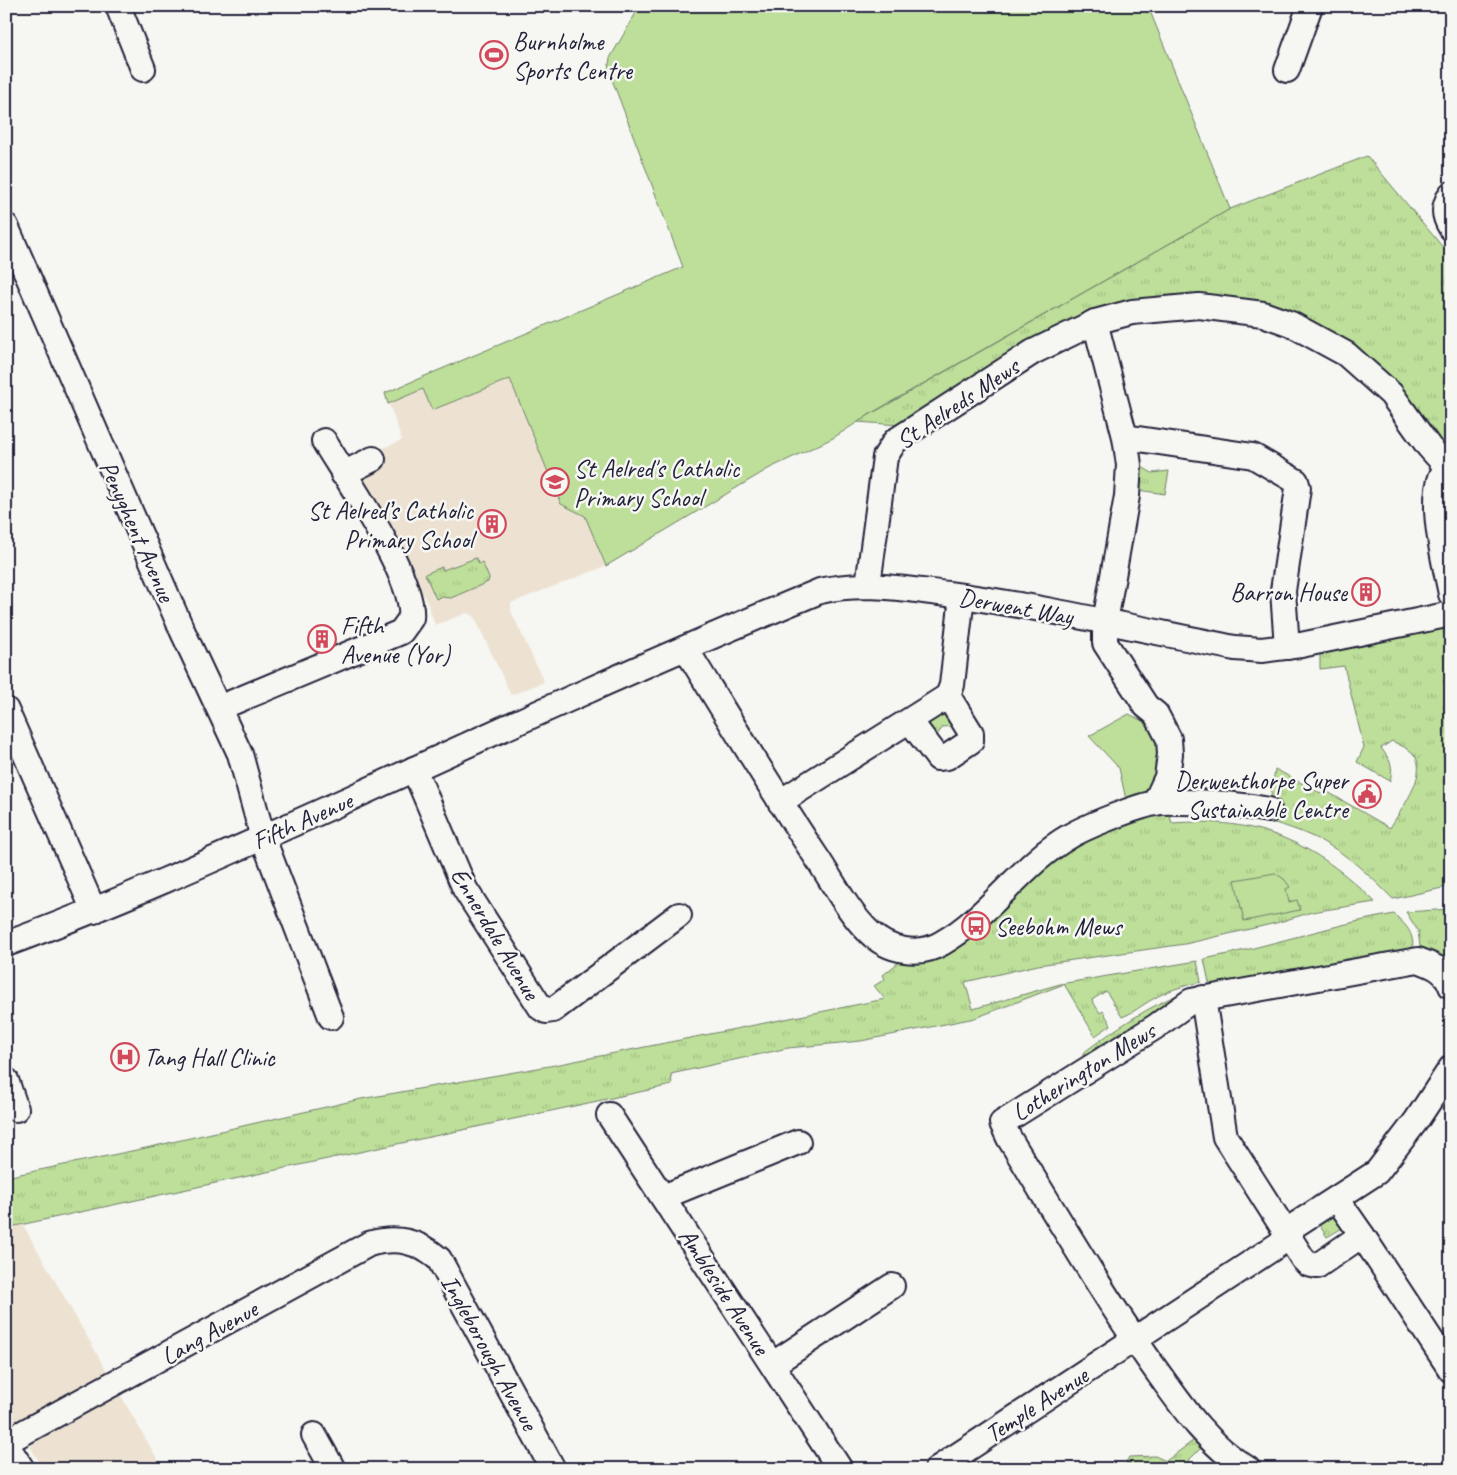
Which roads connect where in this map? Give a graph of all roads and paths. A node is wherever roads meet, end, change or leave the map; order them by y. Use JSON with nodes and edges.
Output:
{"nodes":[{"id":1,"x":118,"y":6,"type":"edge"},
{"id":2,"x":1310,"y":6,"type":"edge"},
{"id":3,"x":143,"y":68,"type":"dead end"},
{"id":4,"x":1287,"y":70,"type":"dead end"},
{"id":5,"x":1451,"y":194,"type":"edge"},
{"id":6,"x":6,"y":226,"type":"edge"},
{"id":7,"x":1451,"y":228,"type":"edge"},
{"id":8,"x":1095,"y":322,"type":"junction"},
{"id":9,"x":1125,"y":438,"type":"junction"},
{"id":10,"x":324,"y":441,"type":"dead end"},
{"id":11,"x":373,"y":459,"type":"dead end"},
{"id":12,"x":1449,"y":466,"type":"edge"},
{"id":13,"x":343,"y":474,"type":"junction"},
{"id":14,"x":868,"y":585,"type":"junction"},
{"id":15,"x":1451,"y":594,"type":"edge"},
{"id":16,"x":962,"y":596,"type":"junction"},
{"id":17,"x":1451,"y":614,"type":"edge"},
{"id":18,"x":1105,"y":622,"type":"junction"},
{"id":19,"x":1288,"y":647,"type":"junction"},
{"id":20,"x":686,"y":649,"type":"junction"},
{"id":21,"x":595,"y":687,"type":"joint"},
{"id":22,"x":948,"y":696,"type":"junction"},
{"id":23,"x":219,"y":708,"type":"junction"},
{"id":24,"x":6,"y":710,"type":"edge"},
{"id":25,"x":910,"y":721,"type":"junction"},
{"id":26,"x":414,"y":769,"type":"junction"},
{"id":27,"x":780,"y":802,"type":"junction"},
{"id":28,"x":1155,"y":803,"type":"junction"},
{"id":29,"x":1269,"y":810,"type":"dead end"},
{"id":30,"x":263,"y":838,"type":"junction"},
{"id":31,"x":94,"y":911,"type":"junction"},
{"id":32,"x":679,"y":915,"type":"dead end"},
{"id":33,"x":6,"y":944,"type":"edge"},
{"id":34,"x":1451,"y":986,"type":"edge"},
{"id":35,"x":1203,"y":998,"type":"junction"},
{"id":36,"x":331,"y":1017,"type":"dead end"},
{"id":37,"x":1451,"y":1068,"type":"edge"},
{"id":38,"x":6,"y":1080,"type":"edge"},
{"id":39,"x":16,"y":1109,"type":"dead end"},
{"id":40,"x":609,"y":1114,"type":"dead end"},
{"id":41,"x":798,"y":1142,"type":"dead end"},
{"id":42,"x":663,"y":1197,"type":"junction"},
{"id":43,"x":1338,"y":1199,"type":"junction"},
{"id":44,"x":1288,"y":1234,"type":"junction"},
{"id":45,"x":1362,"y":1235,"type":"junction"},
{"id":46,"x":416,"y":1244,"type":"joint"},
{"id":47,"x":892,"y":1286,"type":"dead end"},
{"id":48,"x":1134,"y":1339,"type":"junction"},
{"id":49,"x":773,"y":1364,"type":"junction"},
{"id":50,"x":1451,"y":1370,"type":"edge"},
{"id":51,"x":314,"y":1435,"type":"dead end"},
{"id":52,"x":6,"y":1443,"type":"edge"},
{"id":53,"x":22,"y":1469,"type":"edge"},
{"id":54,"x":333,"y":1469,"type":"edge"},
{"id":55,"x":553,"y":1469,"type":"edge"},
{"id":56,"x":840,"y":1469,"type":"edge"},
{"id":57,"x":937,"y":1469,"type":"edge"},
{"id":58,"x":1248,"y":1469,"type":"edge"}],
"edges":[{"from":1,"to":3,"type":"street"},
{"from":2,"to":4,"type":"street"},
{"from":5,"to":7,"type":"street"},
{"from":6,"to":23,"type":"street","name":"Penyghent Avenue"},
{"from":8,"to":9,"type":"street"},
{"from":8,"to":12,"type":"street","name":"St Aelreds Mews"},
{"from":8,"to":14,"type":"street","name":"St Aelreds Mews"},
{"from":9,"to":18,"type":"street"},
{"from":9,"to":19,"type":"street"},
{"from":10,"to":13,"type":"street"},
{"from":11,"to":13,"type":"street"},
{"from":12,"to":15,"type":"street","name":"St Aelreds Mews"},
{"from":13,"to":23,"type":"street"},
{"from":14,"to":16,"type":"street","name":"Derwent Way"},
{"from":14,"to":20,"type":"street","name":"Derwent Way"},
{"from":16,"to":18,"type":"street","name":"Derwent Way"},
{"from":16,"to":22,"type":"street"},
{"from":17,"to":19,"type":"street","name":"Derwent Way"},
{"from":18,"to":19,"type":"street","name":"Derwent Way"},
{"from":18,"to":28,"type":"street"},
{"from":20,"to":21,"type":"street","name":"Derwent Way"},
{"from":20,"to":27,"type":"street"},
{"from":21,"to":26,"type":"street","name":"Fifth Avenue"},
{"from":22,"to":25,"type":"street"},
{"from":22,"to":25,"type":"street"},
{"from":23,"to":30,"type":"street","name":"Penyghent Avenue"},
{"from":24,"to":31,"type":"street"},
{"from":25,"to":27,"type":"street"},
{"from":26,"to":30,"type":"street","name":"Fifth Avenue"},
{"from":26,"to":32,"type":"street","name":"Ennerdale Avenue"},
{"from":27,"to":28,"type":"street"},
{"from":28,"to":29,"type":"street"},
{"from":30,"to":31,"type":"street","name":"Fifth Avenue"},
{"from":30,"to":36,"type":"street","name":"Penyghent Avenue"},
{"from":31,"to":33,"type":"street","name":"Fifth Avenue"},
{"from":34,"to":35,"type":"street","name":"Lotherington Mews"},
{"from":35,"to":44,"type":"street"},
{"from":35,"to":48,"type":"street","name":"Lotherington Mews"},
{"from":37,"to":43,"type":"street","name":"Temple Avenue"},
{"from":38,"to":39,"type":"street"},
{"from":40,"to":42,"type":"street","name":"Ambleside Avenue"},
{"from":41,"to":42,"type":"street"},
{"from":42,"to":49,"type":"street","name":"Ambleside Avenue"},
{"from":43,"to":44,"type":"street","name":"Temple Avenue"},
{"from":43,"to":45,"type":"street"},
{"from":44,"to":45,"type":"street"},
{"from":44,"to":48,"type":"street","name":"Temple Avenue"},
{"from":45,"to":50,"type":"street"},
{"from":46,"to":52,"type":"street","name":"Lang Avenue"},
{"from":46,"to":55,"type":"street","name":"Ingleborough Avenue"},
{"from":47,"to":49,"type":"street"},
{"from":48,"to":57,"type":"street","name":"Temple Avenue"},
{"from":48,"to":58,"type":"street","name":"Lotherington Mews"},
{"from":49,"to":56,"type":"street","name":"Ambleside Avenue"},
{"from":51,"to":54,"type":"street"},
{"from":52,"to":53,"type":"street"}]}
